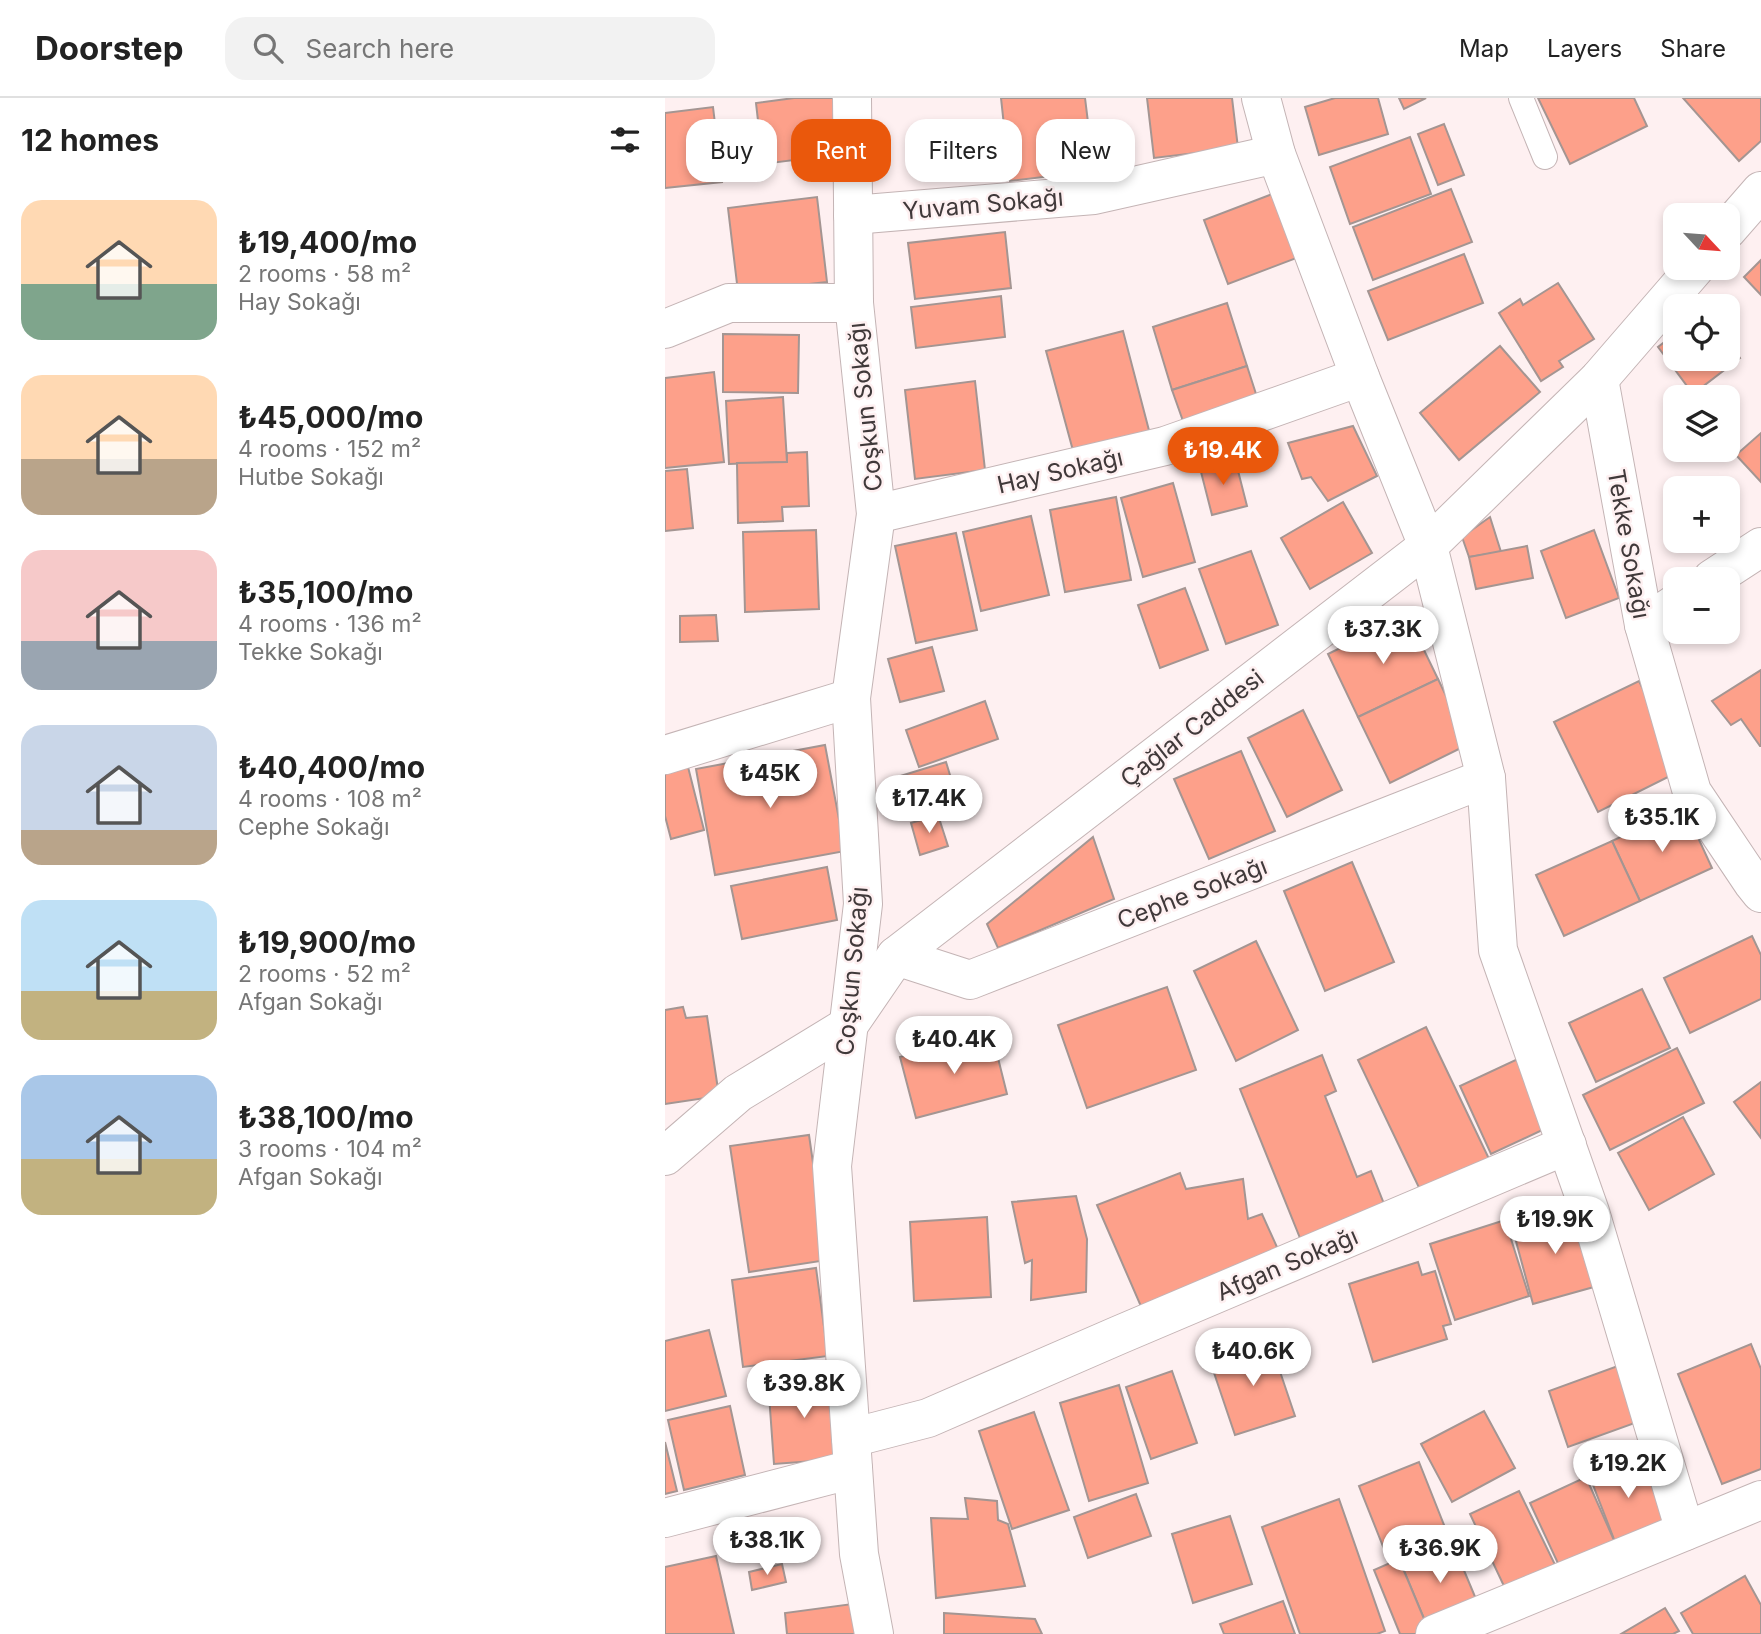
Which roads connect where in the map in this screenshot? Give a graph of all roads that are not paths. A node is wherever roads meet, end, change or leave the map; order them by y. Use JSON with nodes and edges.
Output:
{"nodes":[{"id":1,"x":852,"y":98,"type":"edge"},
{"id":2,"x":1261,"y":98,"type":"edge"},
{"id":3,"x":1521,"y":98,"type":"edge"},
{"id":4,"x":1276,"y":154,"type":"junction"},
{"id":5,"x":1545,"y":158,"type":"dead end"},
{"id":6,"x":1761,"y":191,"type":"edge"},
{"id":7,"x":853,"y":215,"type":"junction"},
{"id":8,"x":1740,"y":215,"type":"edge"},
{"id":9,"x":1685,"y":280,"type":"edge"},
{"id":10,"x":854,"y":303,"type":"junction"},
{"id":11,"x":665,"y":329,"type":"edge"},
{"id":12,"x":1360,"y":377,"type":"junction"},
{"id":13,"x":1599,"y":379,"type":"junction"},
{"id":14,"x":876,"y":514,"type":"junction"},
{"id":15,"x":1427,"y":546,"type":"junction"},
{"id":16,"x":1761,"y":547,"type":"edge"},
{"id":17,"x":1730,"y":567,"type":"edge"},
{"id":18,"x":1663,"y":612,"type":"edge"},
{"id":19,"x":1643,"y":625,"type":"junction"},
{"id":20,"x":851,"y":698,"type":"junction"},
{"id":21,"x":665,"y":755,"type":"edge"},
{"id":22,"x":1486,"y":778,"type":"junction"},
{"id":23,"x":1761,"y":892,"type":"edge"},
{"id":24,"x":896,"y":956,"type":"junction"},
{"id":25,"x":848,"y":1026,"type":"junction"},
{"id":26,"x":738,"y":1093,"type":"junction"},
{"id":27,"x":665,"y":1126,"type":"edge"},
{"id":28,"x":1567,"y":1145,"type":"junction"},
{"id":29,"x":665,"y":1156,"type":"edge"},
{"id":30,"x":852,"y":1454,"type":"junction"},
{"id":31,"x":1761,"y":1500,"type":"edge"},
{"id":32,"x":665,"y":1518,"type":"edge"},
{"id":33,"x":1685,"y":1531,"type":"junction"},
{"id":34,"x":874,"y":1634,"type":"edge"},
{"id":35,"x":1435,"y":1634,"type":"edge"}],
"edges":[{"from":1,"to":7,"type":"street","name":"Coşkun Sokağı"},
{"from":2,"to":4,"type":"street"},
{"from":3,"to":5,"type":"lane"},
{"from":4,"to":7,"type":"street","name":"Yuvam Sokağı"},
{"from":4,"to":12,"type":"street"},
{"from":6,"to":8,"type":"street"},
{"from":7,"to":10,"type":"street","name":"Coşkun Sokağı"},
{"from":9,"to":13,"type":"street","name":"Çağlar Caddesi"},
{"from":10,"to":11,"type":"street"},
{"from":10,"to":14,"type":"street","name":"Coşkun Sokağı"},
{"from":12,"to":14,"type":"street","name":"Hay Sokağı"},
{"from":12,"to":15,"type":"street"},
{"from":13,"to":15,"type":"street","name":"Çağlar Caddesi"},
{"from":13,"to":19,"type":"street","name":"Tekke Sokağı"},
{"from":14,"to":20,"type":"street","name":"Coşkun Sokağı"},
{"from":15,"to":22,"type":"street"},
{"from":15,"to":24,"type":"street","name":"Çağlar Caddesi"},
{"from":16,"to":17,"type":"street"},
{"from":18,"to":19,"type":"street"},
{"from":19,"to":23,"type":"street","name":"Tekke Sokağı"},
{"from":20,"to":21,"type":"street"},
{"from":20,"to":25,"type":"street","name":"Coşkun Sokağı"},
{"from":22,"to":24,"type":"street","name":"Cephe Sokağı"},
{"from":22,"to":28,"type":"street"},
{"from":24,"to":25,"type":"street","name":"Çağlar Caddesi"},
{"from":25,"to":26,"type":"street","name":"Çağlar Caddesi"},
{"from":25,"to":30,"type":"street","name":"Coşkun Sokağı"},
{"from":26,"to":27,"type":"street"},
{"from":26,"to":29,"type":"street","name":"Çağlar Caddesi"},
{"from":28,"to":30,"type":"street","name":"Afgan Sokağı"},
{"from":28,"to":33,"type":"street"},
{"from":30,"to":32,"type":"street","name":"Afgan Sokağı"},
{"from":30,"to":34,"type":"street","name":"Coşkun Sokağı"},
{"from":31,"to":33,"type":"street"},
{"from":33,"to":35,"type":"street"}]}
